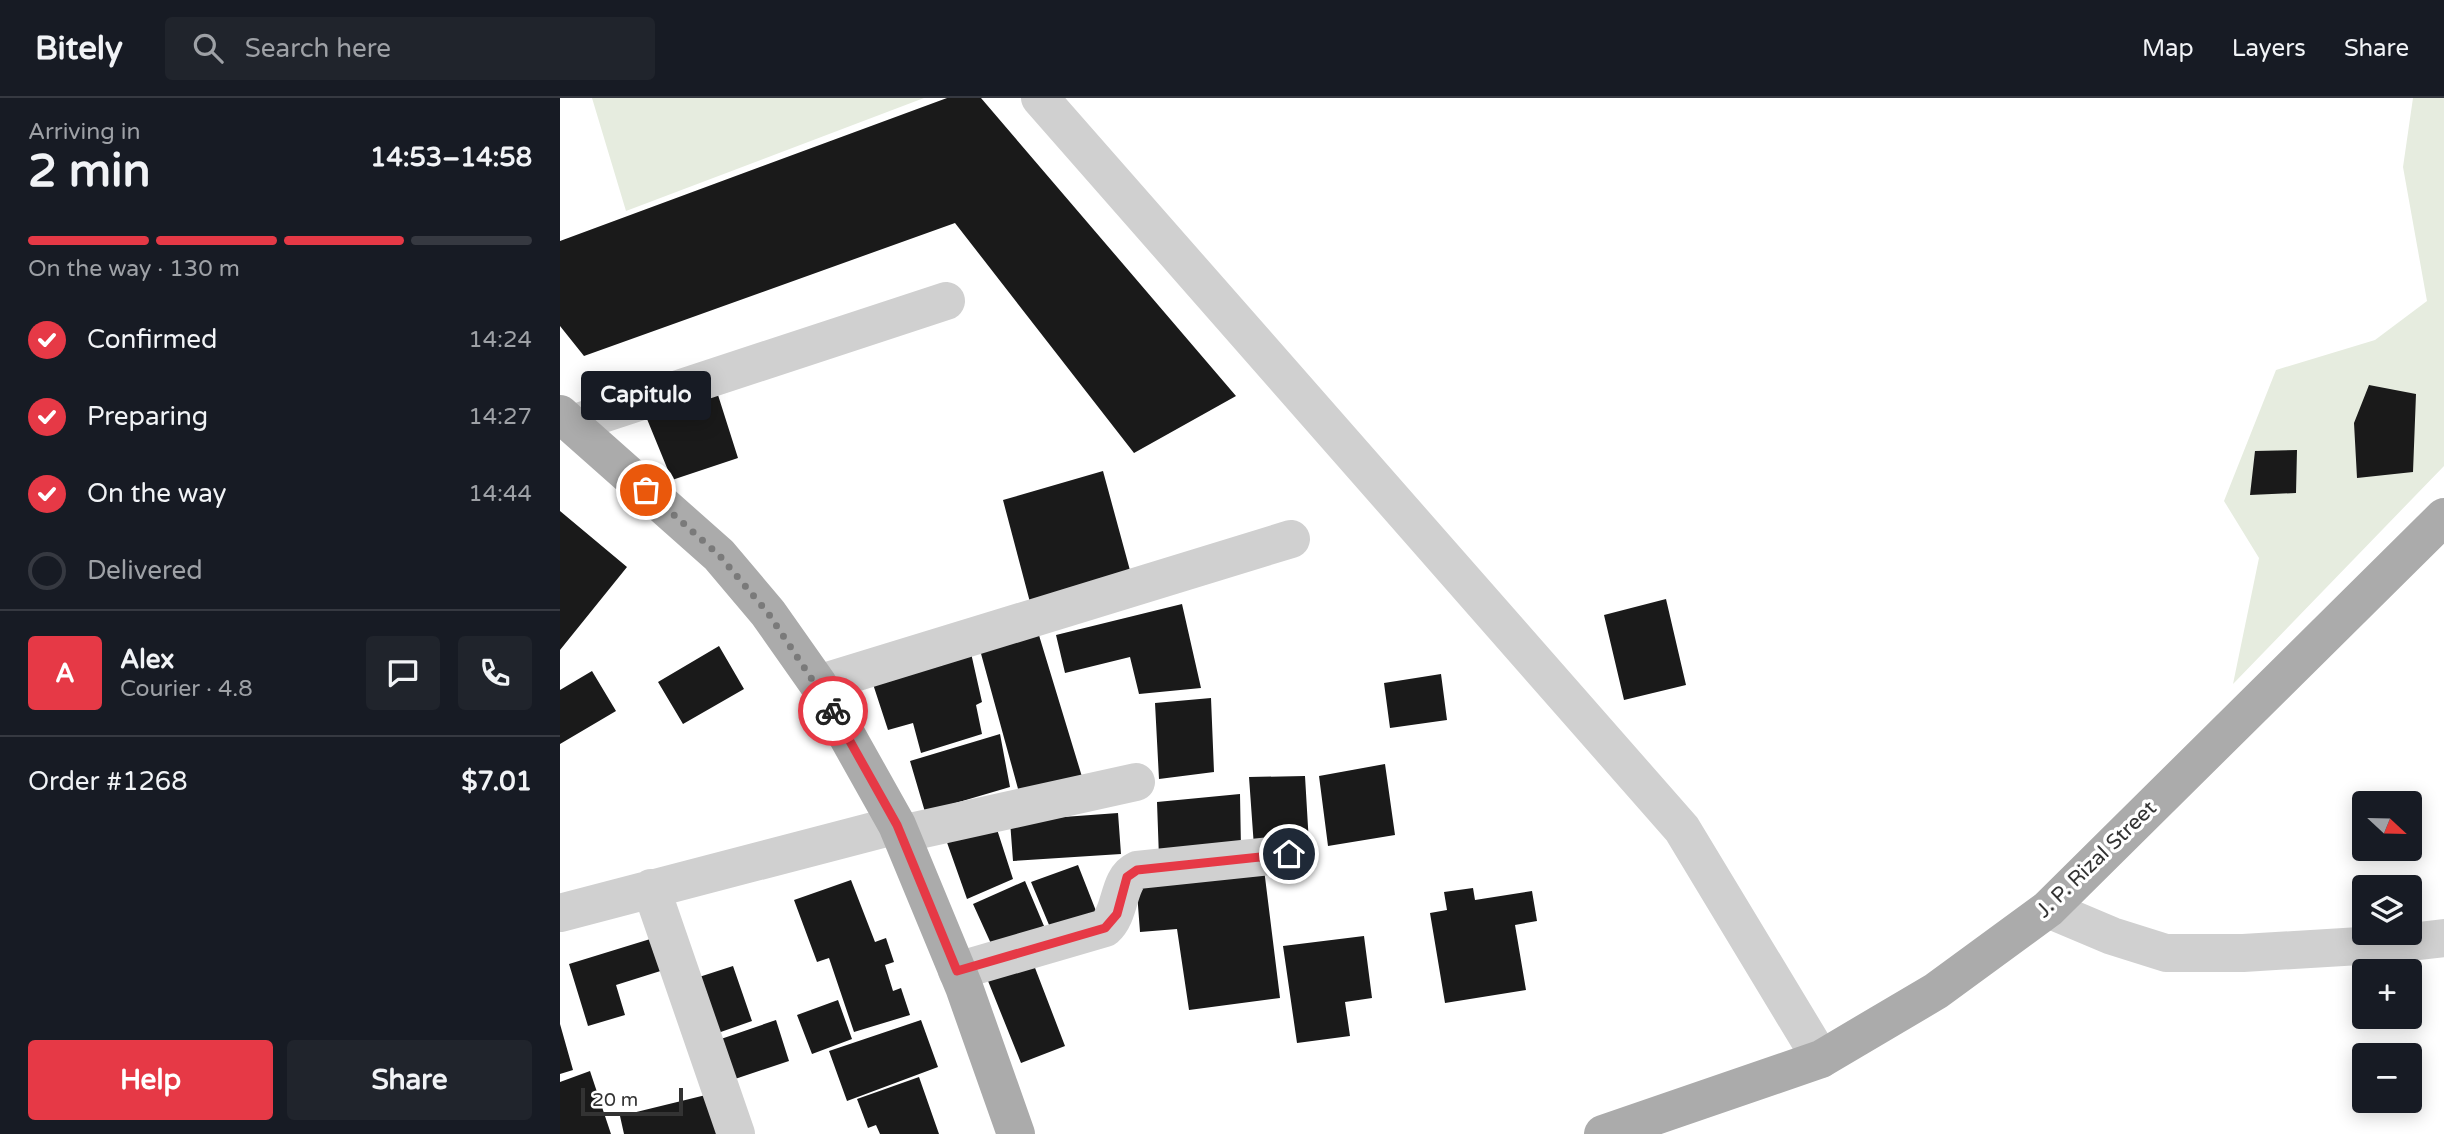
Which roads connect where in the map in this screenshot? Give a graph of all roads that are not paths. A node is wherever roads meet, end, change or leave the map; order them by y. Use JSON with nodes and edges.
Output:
{"nodes":[{"id":1,"x":1040,"y":98,"type":"edge"},
{"id":2,"x":946,"y":302,"type":"dead end"},
{"id":3,"x":566,"y":419,"type":"edge"},
{"id":4,"x":2444,"y":517,"type":"edge"},
{"id":5,"x":1291,"y":539,"type":"dead end"},
{"id":6,"x":818,"y":684,"type":"junction"},
{"id":7,"x":1136,"y":782,"type":"dead end"},
{"id":8,"x":899,"y":830,"type":"junction"},
{"id":9,"x":1289,"y":854,"type":"dead end"},
{"id":10,"x":651,"y":888,"type":"junction"},
{"id":11,"x":2048,"y":909,"type":"junction"},
{"id":12,"x":560,"y":913,"type":"edge"},
{"id":13,"x":2444,"y":938,"type":"edge"},
{"id":14,"x":957,"y":971,"type":"junction"},
{"id":15,"x":1821,"y":1059,"type":"junction"},
{"id":16,"x":736,"y":1134,"type":"edge"},
{"id":17,"x":1016,"y":1134,"type":"edge"},
{"id":18,"x":1603,"y":1134,"type":"edge"}],
"edges":[{"from":1,"to":15,"type":"street"},
{"from":2,"to":3,"type":"street"},
{"from":3,"to":6,"type":"main road"},
{"from":4,"to":11,"type":"main road","name":"J. P. Rizal Street"},
{"from":5,"to":6,"type":"street"},
{"from":6,"to":8,"type":"main road"},
{"from":7,"to":8,"type":"street"},
{"from":8,"to":10,"type":"street"},
{"from":8,"to":14,"type":"main road"},
{"from":9,"to":14,"type":"street"},
{"from":10,"to":12,"type":"street"},
{"from":10,"to":16,"type":"street"},
{"from":11,"to":13,"type":"street"},
{"from":11,"to":15,"type":"main road","name":"J. P. Rizal Street"},
{"from":14,"to":17,"type":"main road"},
{"from":15,"to":18,"type":"main road","name":"J. P. Rizal Street"}]}
